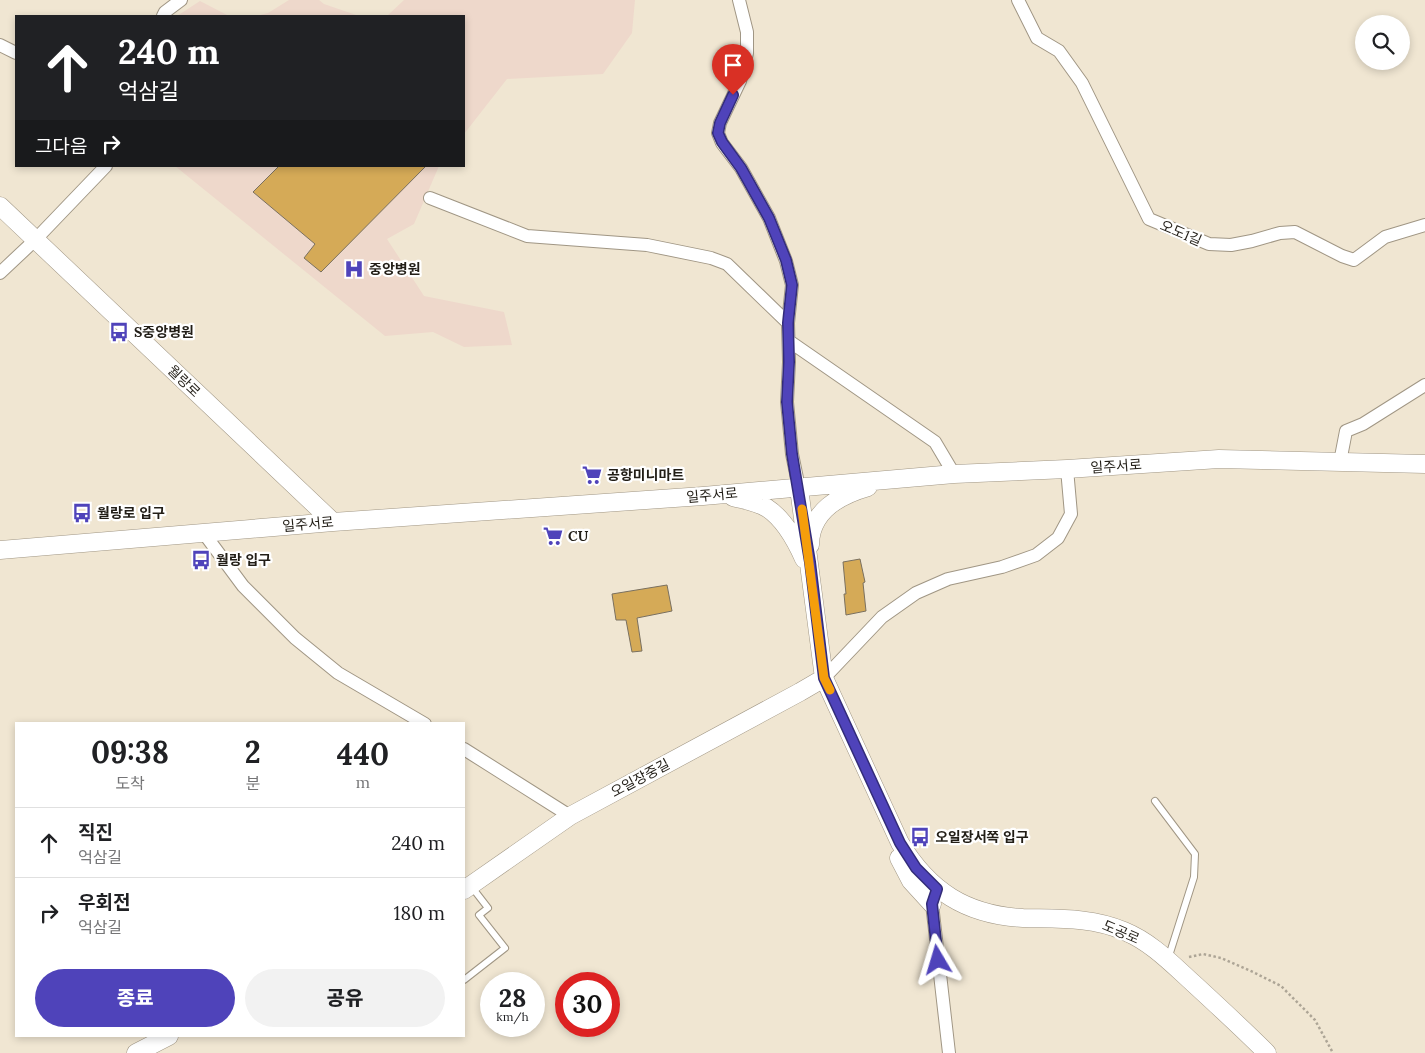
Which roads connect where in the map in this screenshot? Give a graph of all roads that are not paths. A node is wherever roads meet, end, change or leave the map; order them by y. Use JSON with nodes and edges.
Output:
{"nodes":[{"id":1,"x":181,"y":0,"type":"edge"},
{"id":2,"x":739,"y":0,"type":"edge"},
{"id":3,"x":1018,"y":0,"type":"edge"},
{"id":4,"x":164,"y":15,"type":"edge"},
{"id":5,"x":0,"y":45,"type":"edge"},
{"id":6,"x":15,"y":53,"type":"edge"},
{"id":7,"x":105,"y":167,"type":"edge"},
{"id":8,"x":430,"y":198,"type":"dead end"},
{"id":9,"x":0,"y":206,"type":"edge"},
{"id":10,"x":1425,"y":225,"type":"edge"},
{"id":11,"x":35,"y":240,"type":"junction"},
{"id":12,"x":0,"y":273,"type":"edge"},
{"id":13,"x":788,"y":323,"type":"junction"},
{"id":14,"x":789,"y":341,"type":"junction"},
{"id":15,"x":1425,"y":385,"type":"edge"},
{"id":16,"x":1340,"y":462,"type":"junction"},
{"id":17,"x":1425,"y":464,"type":"edge"},
{"id":18,"x":1066,"y":469,"type":"junction"},
{"id":19,"x":954,"y":474,"type":"junction"},
{"id":20,"x":897,"y":478,"type":"junction"},
{"id":21,"x":799,"y":488,"type":"junction"},
{"id":22,"x":703,"y":496,"type":"junction"},
{"id":23,"x":333,"y":522,"type":"junction"},
{"id":24,"x":202,"y":532,"type":"junction"},
{"id":25,"x":0,"y":550,"type":"edge"},
{"id":26,"x":812,"y":580,"type":"junction"},
{"id":27,"x":824,"y":678,"type":"junction"},
{"id":28,"x":422,"y":722,"type":"edge"},
{"id":29,"x":465,"y":750,"type":"edge"},
{"id":30,"x":1155,"y":802,"type":"dead end"},
{"id":31,"x":570,"y":816,"type":"junction"},
{"id":32,"x":467,"y":888,"type":"edge"},
{"id":33,"x":934,"y":897,"type":"junction"},
{"id":34,"x":1167,"y":960,"type":"junction"},
{"id":35,"x":465,"y":979,"type":"edge"},
{"id":36,"x":167,"y":1037,"type":"edge"},
{"id":37,"x":136,"y":1053,"type":"edge"},
{"id":38,"x":949,"y":1053,"type":"edge"},
{"id":39,"x":1267,"y":1053,"type":"edge"}],
"edges":[{"from":1,"to":4,"type":"street"},
{"from":2,"to":13,"type":"street"},
{"from":3,"to":10,"type":"street","name":"오도1길"},
{"from":5,"to":6,"type":"street"},
{"from":7,"to":11,"type":"street"},
{"from":8,"to":13,"type":"street"},
{"from":9,"to":11,"type":"main road","name":"월랑로"},
{"from":11,"to":12,"type":"street"},
{"from":11,"to":23,"type":"main road","name":"월랑로"},
{"from":13,"to":14,"type":"street"},
{"from":14,"to":19,"type":"street"},
{"from":14,"to":21,"type":"street"},
{"from":15,"to":16,"type":"street"},
{"from":16,"to":17,"type":"main road","name":"일주서로"},
{"from":16,"to":18,"type":"main road","name":"일주서로"},
{"from":18,"to":19,"type":"main road","name":"일주서로"},
{"from":18,"to":27,"type":"street"},
{"from":19,"to":20,"type":"main road","name":"일주서로"},
{"from":20,"to":21,"type":"main road","name":"일주서로"},
{"from":20,"to":26,"type":"main road"},
{"from":21,"to":22,"type":"main road","name":"일주서로"},
{"from":21,"to":26,"type":"main road","name":"도공로"},
{"from":22,"to":23,"type":"main road","name":"일주서로"},
{"from":22,"to":26,"type":"main road"},
{"from":23,"to":24,"type":"main road","name":"일주서로"},
{"from":24,"to":25,"type":"main road","name":"일주서로"},
{"from":24,"to":28,"type":"street"},
{"from":26,"to":27,"type":"main road","name":"도공로"},
{"from":27,"to":31,"type":"main road","name":"오일장중길"},
{"from":27,"to":33,"type":"main road","name":"도공로"},
{"from":29,"to":31,"type":"street"},
{"from":30,"to":34,"type":"lane"},
{"from":31,"to":32,"type":"main road","name":"오일장중길"},
{"from":32,"to":35,"type":"lane"},
{"from":33,"to":34,"type":"main road","name":"도공로"},
{"from":33,"to":38,"type":"street"},
{"from":34,"to":39,"type":"main road","name":"도공로"},
{"from":36,"to":37,"type":"main road"}]}
